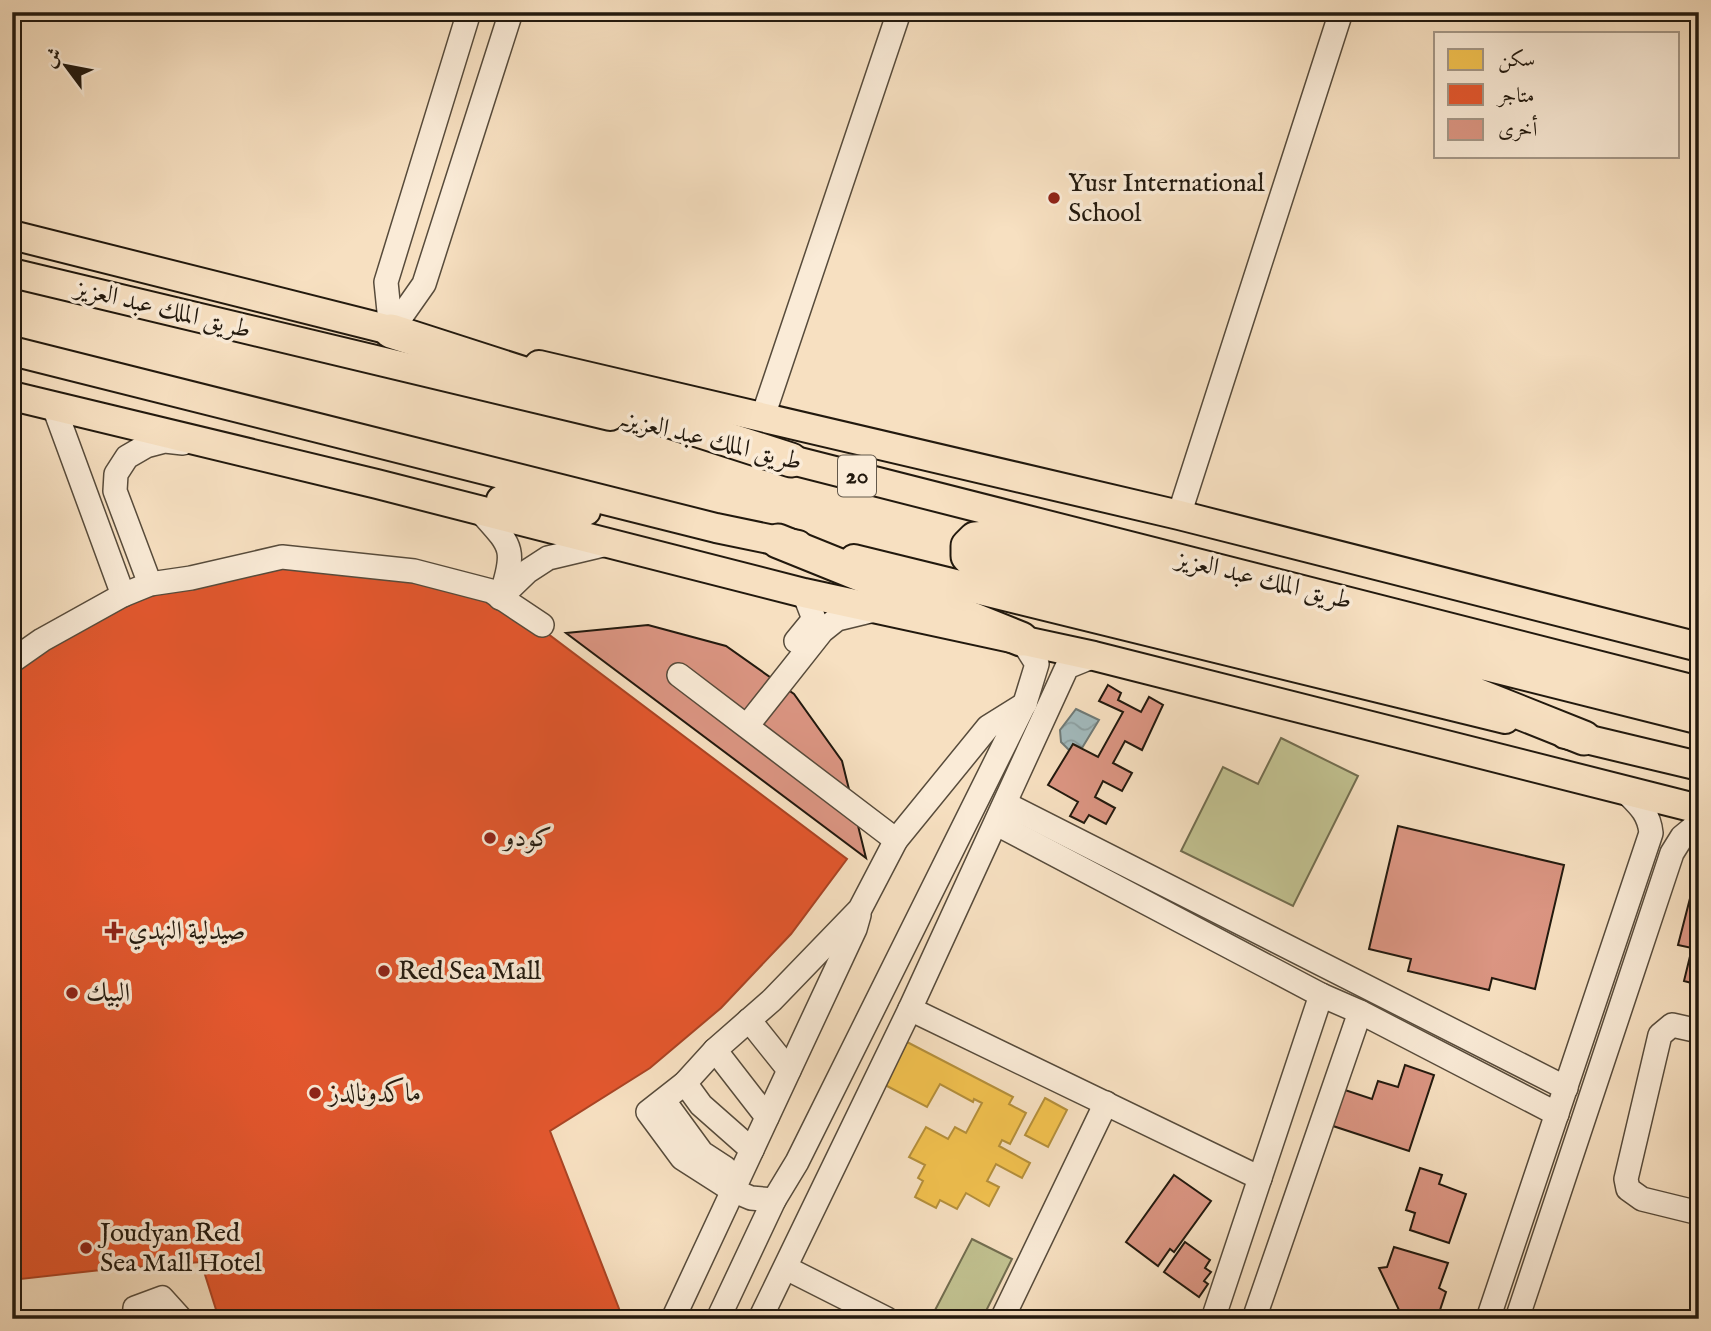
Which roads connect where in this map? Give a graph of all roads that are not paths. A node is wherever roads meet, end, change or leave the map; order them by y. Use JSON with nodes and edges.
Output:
{"nodes":[{"id":1,"x":468,"y":12,"type":"edge"},
{"id":2,"x":511,"y":12,"type":"edge"},
{"id":3,"x":899,"y":12,"type":"edge"},
{"id":4,"x":1341,"y":12,"type":"edge"},
{"id":5,"x":12,"y":234,"type":"edge"},
{"id":6,"x":12,"y":273,"type":"edge"},
{"id":7,"x":391,"y":331,"type":"junction"},
{"id":8,"x":12,"y":351,"type":"edge"},
{"id":9,"x":12,"y":396,"type":"edge"},
{"id":10,"x":54,"y":407,"type":"junction"},
{"id":11,"x":764,"y":416,"type":"junction"},
{"id":12,"x":229,"y":449,"type":"junction"},
{"id":13,"x":791,"y":460,"type":"junction"},
{"id":14,"x":377,"y":484,"type":"junction"},
{"id":15,"x":479,"y":510,"type":"junction"},
{"id":16,"x":1180,"y":515,"type":"junction"},
{"id":17,"x":716,"y":528,"type":"junction"},
{"id":18,"x":778,"y":541,"type":"junction"},
{"id":19,"x":610,"y":543,"type":"junction"},
{"id":20,"x":150,"y":584,"type":"junction"},
{"id":21,"x":804,"y":593,"type":"junction"},
{"id":22,"x":124,"y":595,"type":"junction"},
{"id":23,"x":500,"y":598,"type":"junction"},
{"id":24,"x":877,"y":609,"type":"junction"},
{"id":25,"x":542,"y":625,"type":"dead end"},
{"id":26,"x":1021,"y":639,"type":"junction"},
{"id":27,"x":1699,"y":647,"type":"edge"},
{"id":28,"x":1094,"y":656,"type":"junction"},
{"id":29,"x":12,"y":661,"type":"edge"},
{"id":30,"x":679,"y":675,"type":"dead end"},
{"id":31,"x":1699,"y":691,"type":"edge"},
{"id":32,"x":1025,"y":704,"type":"junction"},
{"id":33,"x":1699,"y":716,"type":"edge"},
{"id":34,"x":741,"y":722,"type":"junction"},
{"id":35,"x":1584,"y":738,"type":"junction"},
{"id":36,"x":1699,"y":766,"type":"edge"},
{"id":37,"x":1625,"y":791,"type":"junction"},
{"id":38,"x":1699,"y":809,"type":"edge"},
{"id":39,"x":1001,"y":814,"type":"junction"},
{"id":40,"x":1699,"y":823,"type":"edge"},
{"id":41,"x":896,"y":839,"type":"junction"},
{"id":42,"x":1646,"y":847,"type":"junction"},
{"id":43,"x":1672,"y":853,"type":"junction"},
{"id":44,"x":860,"y":909,"type":"junction"},
{"id":45,"x":1321,"y":995,"type":"junction"},
{"id":46,"x":910,"y":1009,"type":"junction"},
{"id":47,"x":1360,"y":1013,"type":"junction"},
{"id":48,"x":749,"y":1020,"type":"junction"},
{"id":49,"x":1699,"y":1031,"type":"edge"},
{"id":50,"x":715,"y":1050,"type":"junction"},
{"id":51,"x":789,"y":1070,"type":"junction"},
{"id":52,"x":685,"y":1083,"type":"junction"},
{"id":53,"x":1566,"y":1088,"type":"junction"},
{"id":54,"x":1106,"y":1103,"type":"junction"},
{"id":55,"x":1557,"y":1114,"type":"junction"},
{"id":56,"x":767,"y":1117,"type":"junction"},
{"id":57,"x":752,"y":1150,"type":"junction"},
{"id":58,"x":797,"y":1161,"type":"junction"},
{"id":59,"x":1260,"y":1178,"type":"junction"},
{"id":60,"x":830,"y":1179,"type":"junction"},
{"id":61,"x":735,"y":1184,"type":"junction"},
{"id":62,"x":774,"y":1200,"type":"junction"},
{"id":63,"x":1699,"y":1213,"type":"edge"},
{"id":64,"x":786,"y":1268,"type":"junction"},
{"id":65,"x":134,"y":1319,"type":"edge"},
{"id":66,"x":181,"y":1319,"type":"edge"},
{"id":67,"x":673,"y":1319,"type":"edge"},
{"id":68,"x":718,"y":1319,"type":"edge"},
{"id":69,"x":760,"y":1319,"type":"edge"},
{"id":70,"x":887,"y":1319,"type":"edge"},
{"id":71,"x":1002,"y":1319,"type":"edge"},
{"id":72,"x":1213,"y":1319,"type":"edge"},
{"id":73,"x":1254,"y":1319,"type":"edge"},
{"id":74,"x":1488,"y":1319,"type":"edge"},
{"id":75,"x":1517,"y":1319,"type":"edge"}],
"edges":[{"from":1,"to":7,"type":"street"},
{"from":2,"to":7,"type":"street"},
{"from":3,"to":11,"type":"street"},
{"from":4,"to":16,"type":"street"},
{"from":5,"to":7,"type":"main road"},
{"from":6,"to":13,"type":"main road","name":"طريق الملك عبد العزيز","number":"20"},
{"from":7,"to":11,"type":"main road"},
{"from":7,"to":13,"type":"highway"},
{"from":8,"to":17,"type":"main road"},
{"from":9,"to":10,"type":"main road"},
{"from":10,"to":12,"type":"main road"},
{"from":10,"to":22,"type":"street"},
{"from":11,"to":16,"type":"main road"},
{"from":12,"to":14,"type":"main road"},
{"from":12,"to":20,"type":"street"},
{"from":13,"to":31,"type":"main road","name":"طريق الملك عبد العزيز","number":"20"},
{"from":14,"to":15,"type":"main road"},
{"from":14,"to":17,"type":"main road"},
{"from":15,"to":19,"type":"main road"},
{"from":15,"to":23,"type":"street"},
{"from":16,"to":27,"type":"main road"},
{"from":17,"to":18,"type":"main road"},
{"from":18,"to":26,"type":"highway"},
{"from":18,"to":35,"type":"main road"},
{"from":19,"to":21,"type":"main road"},
{"from":19,"to":23,"type":"street"},
{"from":20,"to":22,"type":"street"},
{"from":20,"to":23,"type":"street"},
{"from":21,"to":24,"type":"main road"},
{"from":21,"to":34,"type":"street"},
{"from":22,"to":29,"type":"street"},
{"from":23,"to":25,"type":"street"},
{"from":24,"to":26,"type":"main road"},
{"from":24,"to":34,"type":"street"},
{"from":26,"to":28,"type":"main road"},
{"from":26,"to":32,"type":"street"},
{"from":28,"to":37,"type":"main road"},
{"from":28,"to":39,"type":"street"},
{"from":30,"to":34,"type":"street"},
{"from":32,"to":41,"type":"street"},
{"from":32,"to":58,"type":"street"},
{"from":33,"to":35,"type":"highway"},
{"from":34,"to":41,"type":"street"},
{"from":35,"to":36,"type":"main road"},
{"from":37,"to":38,"type":"main road"},
{"from":37,"to":42,"type":"street"},
{"from":39,"to":45,"type":"street"},
{"from":39,"to":46,"type":"street"},
{"from":39,"to":53,"type":"street"},
{"from":40,"to":43,"type":"street"},
{"from":41,"to":44,"type":"street"},
{"from":42,"to":43,"type":"street"},
{"from":42,"to":53,"type":"street"},
{"from":43,"to":75,"type":"street"},
{"from":44,"to":48,"type":"street"},
{"from":44,"to":51,"type":"street"},
{"from":45,"to":47,"type":"street"},
{"from":45,"to":59,"type":"street"},
{"from":46,"to":54,"type":"street"},
{"from":46,"to":60,"type":"street"},
{"from":47,"to":55,"type":"street"},
{"from":47,"to":73,"type":"street"},
{"from":48,"to":50,"type":"street"},
{"from":48,"to":51,"type":"street"},
{"from":49,"to":63,"type":"street"},
{"from":50,"to":52,"type":"street"},
{"from":50,"to":56,"type":"street"},
{"from":51,"to":56,"type":"street"},
{"from":52,"to":57,"type":"street"},
{"from":52,"to":61,"type":"street"},
{"from":53,"to":55,"type":"street"},
{"from":54,"to":59,"type":"street"},
{"from":54,"to":71,"type":"street"},
{"from":55,"to":74,"type":"street"},
{"from":56,"to":57,"type":"street"},
{"from":57,"to":61,"type":"street"},
{"from":58,"to":60,"type":"street"},
{"from":58,"to":62,"type":"street"},
{"from":59,"to":72,"type":"street"},
{"from":60,"to":64,"type":"street"},
{"from":61,"to":62,"type":"street"},
{"from":61,"to":67,"type":"street"},
{"from":62,"to":68,"type":"street"},
{"from":64,"to":69,"type":"street"},
{"from":64,"to":70,"type":"street"},
{"from":65,"to":66,"type":"street"}]}
